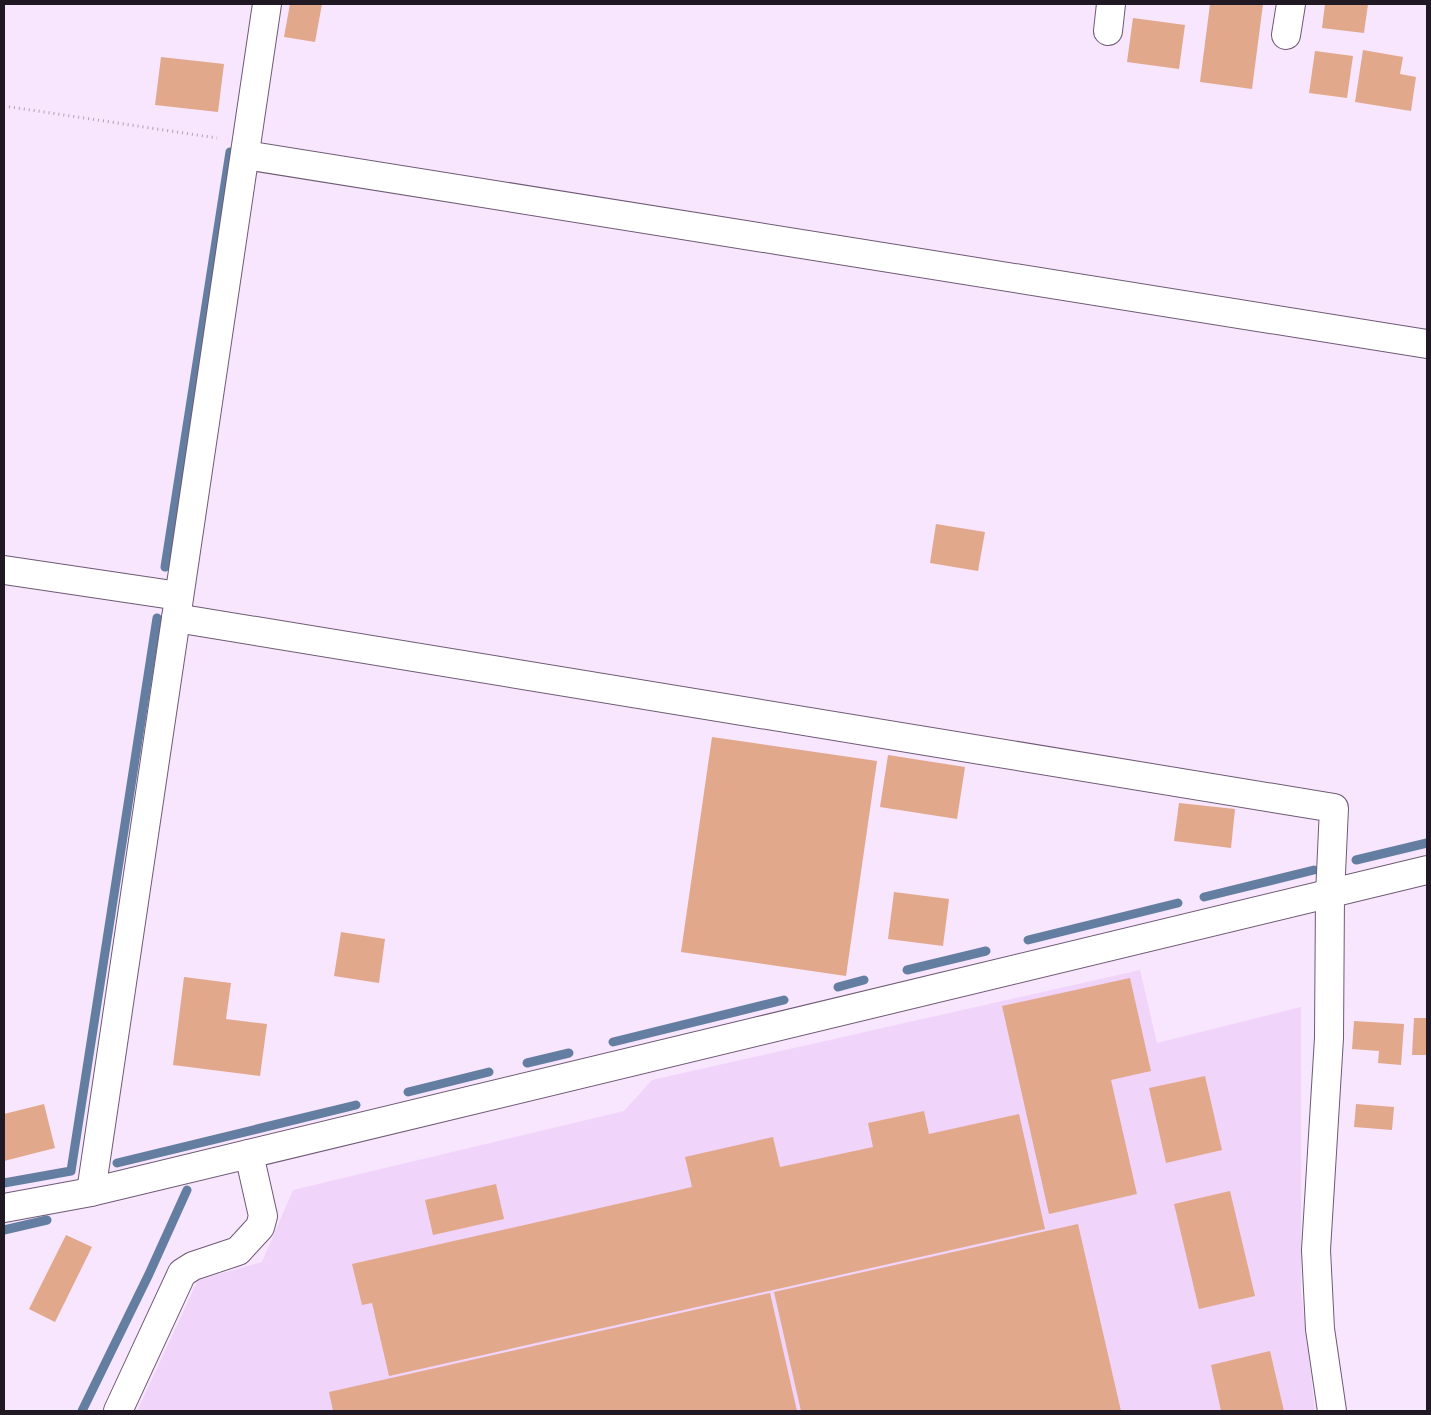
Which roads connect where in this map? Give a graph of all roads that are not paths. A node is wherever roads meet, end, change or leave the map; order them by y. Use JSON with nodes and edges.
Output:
{"nodes":[{"id":1,"x":267,"y":4,"type":"edge"},
{"id":2,"x":1111,"y":4,"type":"edge"},
{"id":3,"x":1291,"y":4,"type":"edge"},
{"id":4,"x":1108,"y":31,"type":"dead end"},
{"id":5,"x":1286,"y":35,"type":"dead end"},
{"id":6,"x":246,"y":149,"type":"junction"},
{"id":7,"x":1427,"y":344,"type":"edge"},
{"id":8,"x":4,"y":570,"type":"edge"},
{"id":9,"x":177,"y":607,"type":"junction"},
{"id":10,"x":1427,"y":870,"type":"edge"},
{"id":11,"x":1330,"y":895,"type":"junction"},
{"id":12,"x":249,"y":1154,"type":"junction"},
{"id":13,"x":91,"y":1192,"type":"junction"},
{"id":14,"x":4,"y":1208,"type":"edge"},
{"id":15,"x":118,"y":1411,"type":"edge"},
{"id":16,"x":1332,"y":1411,"type":"edge"}],
"edges":[{"from":1,"to":6,"type":"street"},
{"from":2,"to":4,"type":"street"},
{"from":3,"to":5,"type":"street"},
{"from":6,"to":7,"type":"street"},
{"from":6,"to":9,"type":"street"},
{"from":8,"to":9,"type":"street"},
{"from":9,"to":11,"type":"street"},
{"from":9,"to":13,"type":"street"},
{"from":10,"to":11,"type":"street"},
{"from":11,"to":12,"type":"street"},
{"from":11,"to":16,"type":"street"},
{"from":12,"to":13,"type":"street"},
{"from":12,"to":15,"type":"street"},
{"from":13,"to":14,"type":"street"}]}
